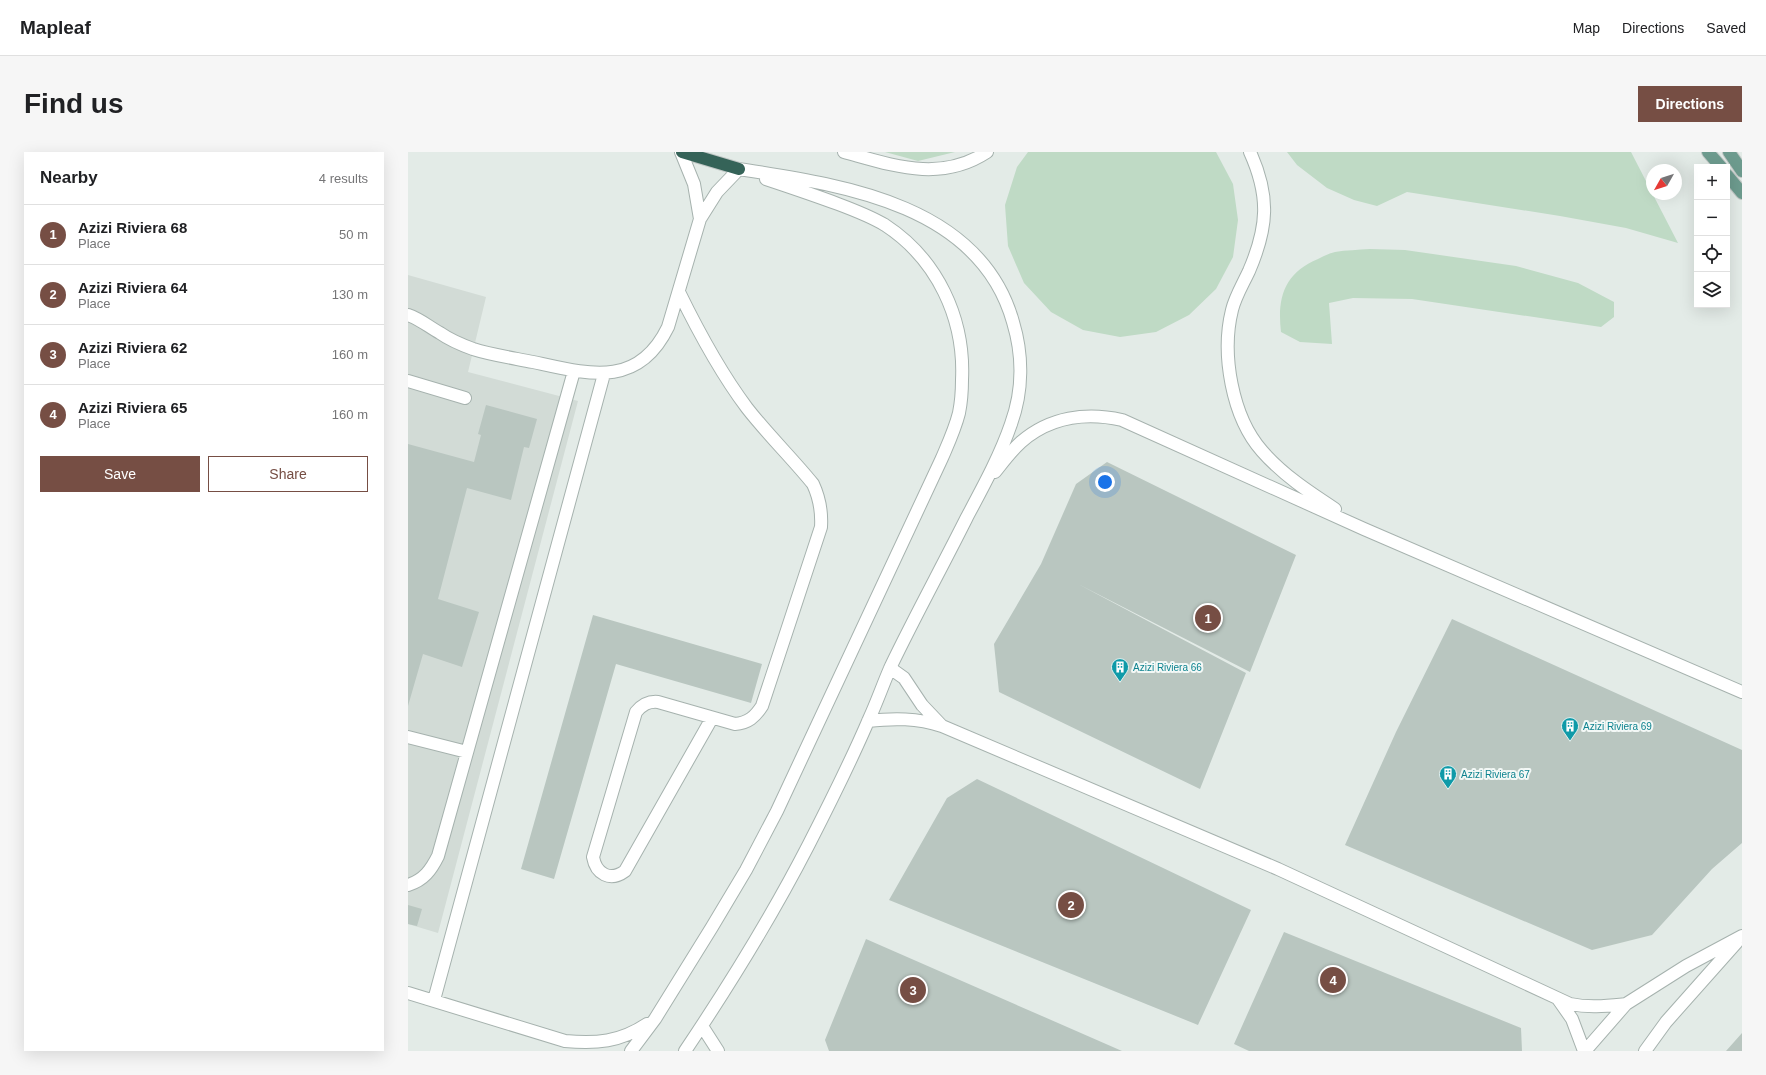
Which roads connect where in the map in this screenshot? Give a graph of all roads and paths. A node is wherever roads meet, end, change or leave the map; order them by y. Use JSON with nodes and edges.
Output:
{"nodes":[{"id":1,"x":682,"y":152,"type":"edge"},
{"id":2,"x":844,"y":152,"type":"edge"},
{"id":3,"x":987,"y":152,"type":"edge"},
{"id":4,"x":1250,"y":152,"type":"edge"},
{"id":5,"x":1708,"y":152,"type":"edge"},
{"id":6,"x":1729,"y":152,"type":"edge"},
{"id":7,"x":1718,"y":164,"type":"edge"},
{"id":8,"x":739,"y":169,"type":"junction"},
{"id":9,"x":1742,"y":171,"type":"edge"},
{"id":10,"x":1730,"y":179,"type":"edge"},
{"id":11,"x":1742,"y":193,"type":"edge"},
{"id":12,"x":700,"y":219,"type":"junction"},
{"id":13,"x":679,"y":292,"type":"junction"},
{"id":14,"x":408,"y":315,"type":"edge"},
{"id":15,"x":574,"y":371,"type":"junction"},
{"id":16,"x":604,"y":374,"type":"junction"},
{"id":17,"x":408,"y":382,"type":"edge"},
{"id":18,"x":465,"y":398,"type":"dead end"},
{"id":19,"x":985,"y":484,"type":"junction"},
{"id":20,"x":1364,"y":529,"type":"junction"},
{"id":21,"x":890,"y":668,"type":"junction"},
{"id":22,"x":1742,"y":692,"type":"edge"},
{"id":23,"x":712,"y":718,"type":"junction"},
{"id":24,"x":868,"y":721,"type":"junction"},
{"id":25,"x":942,"y":726,"type":"junction"},
{"id":26,"x":408,"y":737,"type":"edge"},
{"id":27,"x":467,"y":752,"type":"junction"},
{"id":28,"x":408,"y":885,"type":"edge"},
{"id":29,"x":1742,"y":937,"type":"edge"},
{"id":30,"x":408,"y":993,"type":"edge"},
{"id":31,"x":1556,"y":998,"type":"junction"},
{"id":32,"x":434,"y":1000,"type":"junction"},
{"id":33,"x":1626,"y":1004,"type":"junction"},
{"id":34,"x":655,"y":1019,"type":"junction"},
{"id":35,"x":702,"y":1026,"type":"junction"},
{"id":36,"x":565,"y":1041,"type":"junction"},
{"id":37,"x":575,"y":1051,"type":"edge"},
{"id":38,"x":631,"y":1051,"type":"edge"},
{"id":39,"x":685,"y":1051,"type":"edge"},
{"id":40,"x":718,"y":1051,"type":"edge"},
{"id":41,"x":1584,"y":1051,"type":"edge"},
{"id":42,"x":1645,"y":1051,"type":"edge"}],
"edges":[{"from":1,"to":8,"type":"highway"},
{"from":1,"to":12,"type":"street"},
{"from":2,"to":3,"type":"street"},
{"from":4,"to":20,"type":"street"},
{"from":5,"to":7,"type":"main road"},
{"from":6,"to":9,"type":"main road"},
{"from":8,"to":12,"type":"street"},
{"from":8,"to":19,"type":"street"},
{"from":8,"to":34,"type":"street"},
{"from":10,"to":11,"type":"main road"},
{"from":12,"to":13,"type":"street"},
{"from":13,"to":16,"type":"street"},
{"from":13,"to":23,"type":"street"},
{"from":14,"to":15,"type":"street"},
{"from":15,"to":16,"type":"street"},
{"from":15,"to":27,"type":"street"},
{"from":16,"to":32,"type":"street"},
{"from":17,"to":18,"type":"street"},
{"from":19,"to":20,"type":"street"},
{"from":19,"to":21,"type":"street"},
{"from":20,"to":22,"type":"street"},
{"from":21,"to":24,"type":"street"},
{"from":21,"to":25,"type":"street"},
{"from":23,"to":23,"type":"street"},
{"from":24,"to":25,"type":"street"},
{"from":24,"to":35,"type":"street"},
{"from":25,"to":31,"type":"street"},
{"from":26,"to":27,"type":"street"},
{"from":27,"to":28,"type":"street"},
{"from":29,"to":33,"type":"street"},
{"from":29,"to":42,"type":"street"},
{"from":30,"to":32,"type":"street"},
{"from":31,"to":33,"type":"street"},
{"from":31,"to":41,"type":"street"},
{"from":32,"to":36,"type":"street"},
{"from":33,"to":41,"type":"street"},
{"from":34,"to":36,"type":"street"},
{"from":34,"to":38,"type":"street"},
{"from":35,"to":39,"type":"street"},
{"from":35,"to":40,"type":"street"},
{"from":36,"to":37,"type":"street"}]}
